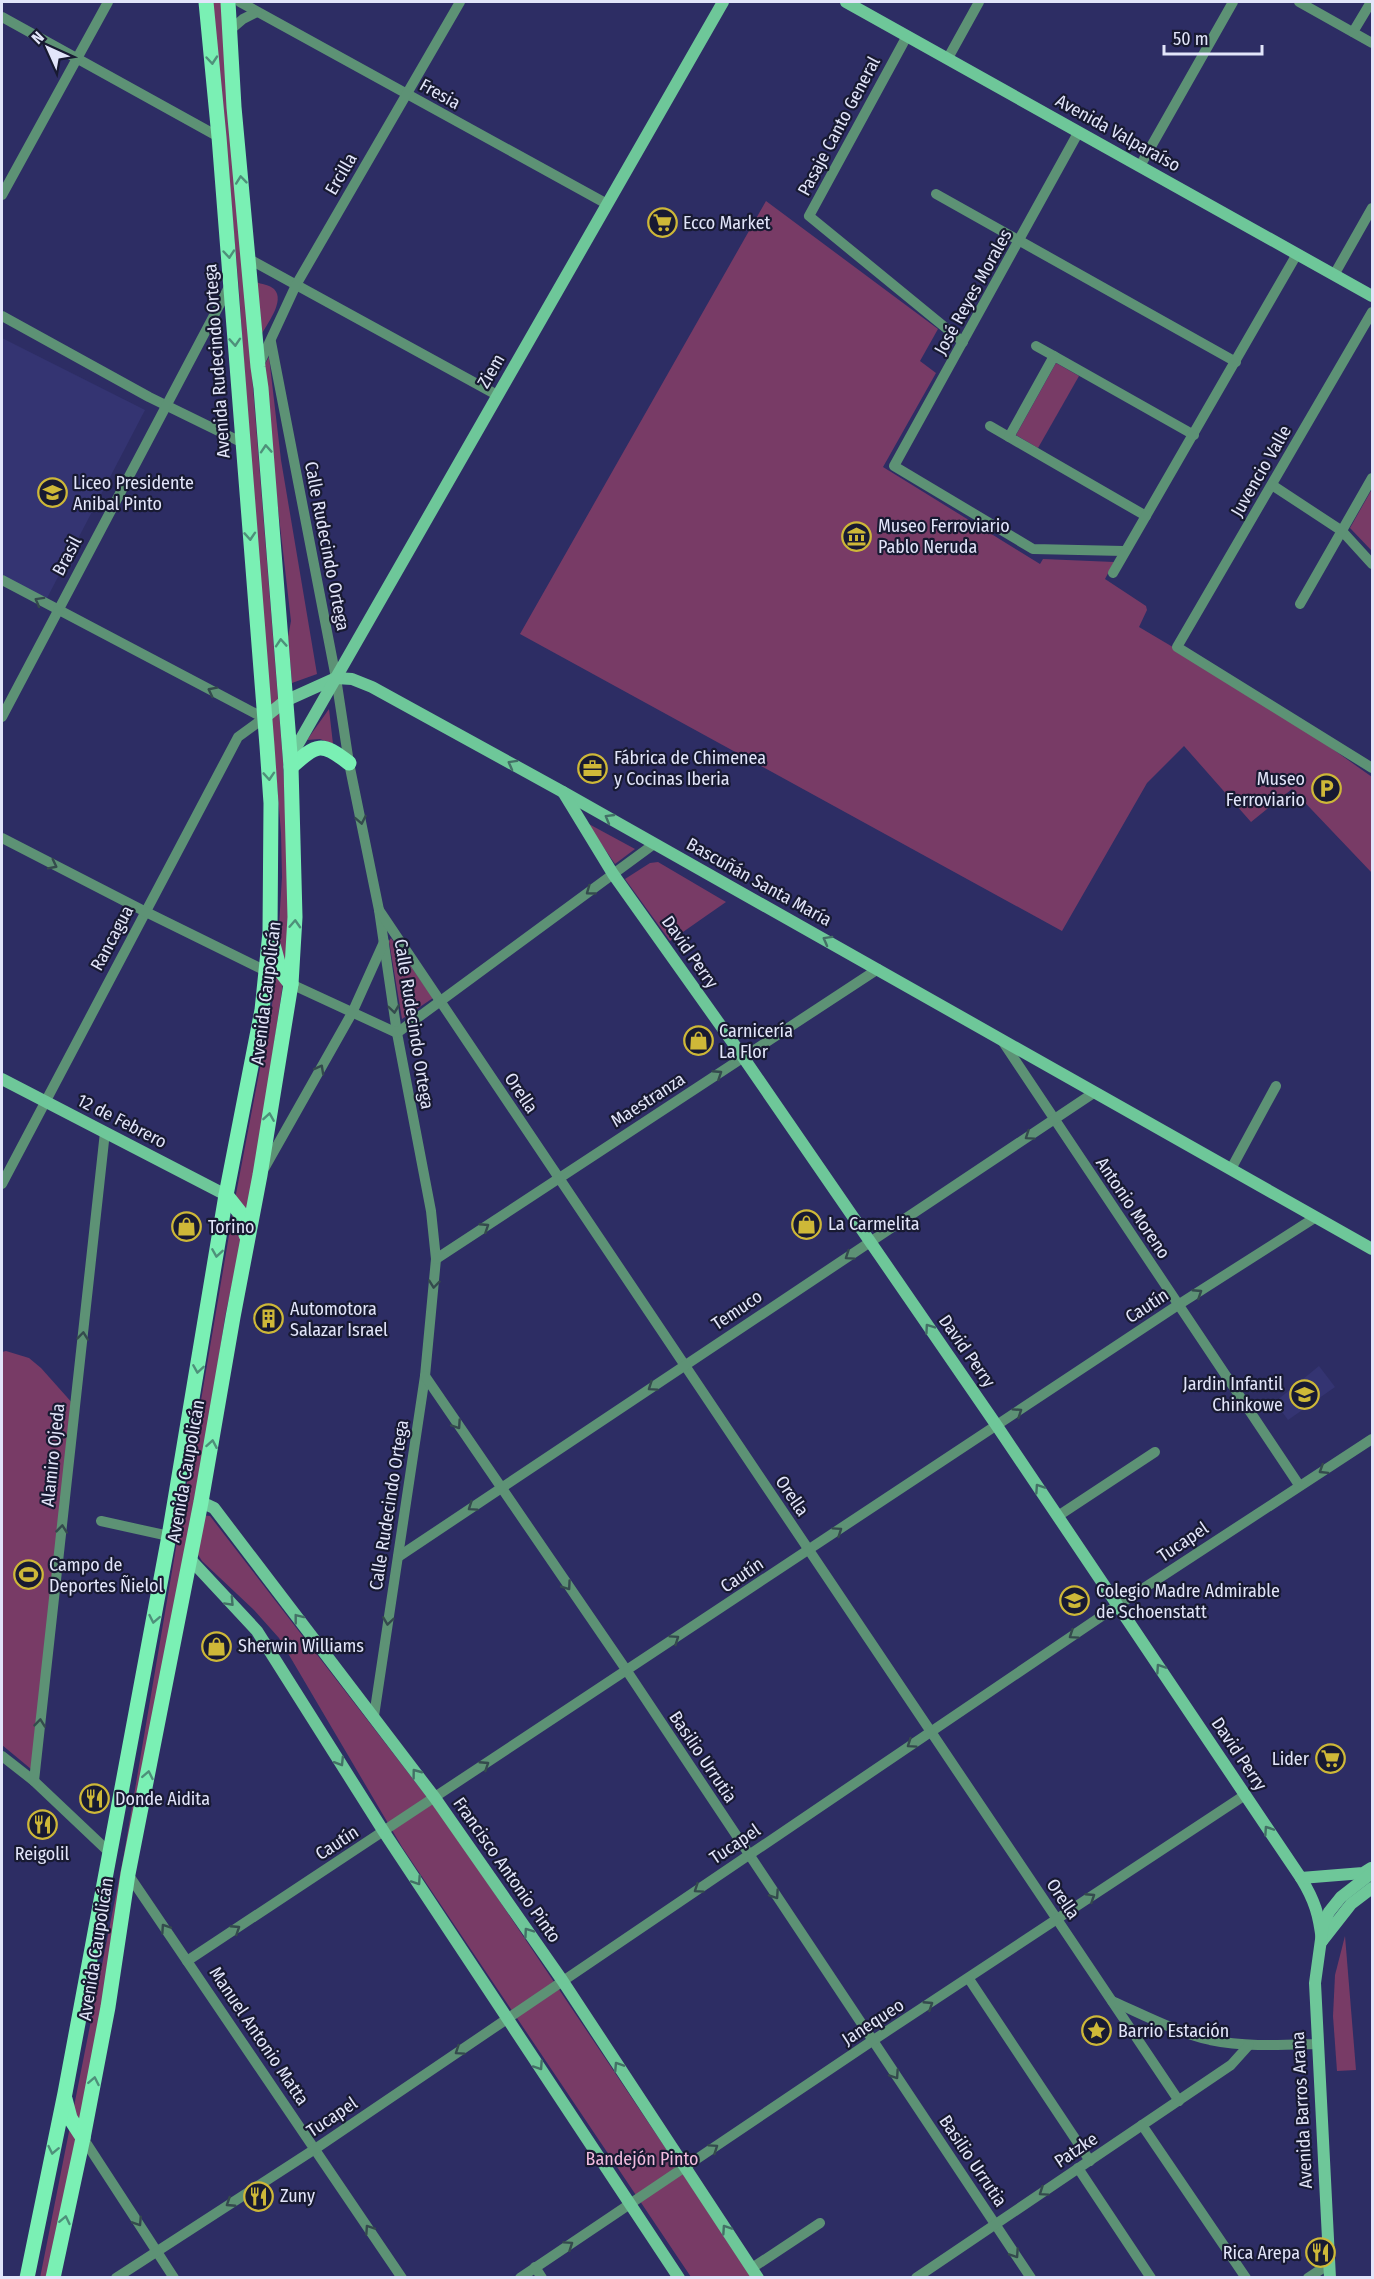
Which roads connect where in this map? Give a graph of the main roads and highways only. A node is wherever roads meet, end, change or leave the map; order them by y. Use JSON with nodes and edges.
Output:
{"nodes":[{"id":1,"x":206,"y":2,"type":"edge"},
{"id":2,"x":228,"y":2,"type":"edge"},
{"id":3,"x":264,"y":718,"type":"joint"},
{"id":4,"x":290,"y":763,"type":"junction"},
{"id":5,"x":349,"y":763,"type":"road end"},
{"id":6,"x":270,"y":932,"type":"junction"},
{"id":7,"x":291,"y":984,"type":"junction"},
{"id":8,"x":226,"y":1195,"type":"junction"},
{"id":9,"x":245,"y":1253,"type":"junction"},
{"id":10,"x":207,"y":1311,"type":"junction"},
{"id":11,"x":233,"y":1317,"type":"junction"},
{"id":12,"x":172,"y":1520,"type":"junction"},
{"id":13,"x":190,"y":1559,"type":"junction"},
{"id":14,"x":110,"y":1853,"type":"junction"},
{"id":15,"x":125,"y":1894,"type":"junction"},
{"id":16,"x":65,"y":2093,"type":"junction"},
{"id":17,"x":83,"y":2138,"type":"junction"},
{"id":18,"x":27,"y":2277,"type":"edge"},
{"id":19,"x":53,"y":2277,"type":"edge"}],
"edges":[{"from":1,"to":3,"type":"main road","name":"Avenida Rudecindo Ortega","one_way":true},
{"from":4,"to":2,"type":"main road","name":"Avenida Caupolicán","one_way":true},
{"from":3,"to":6,"type":"main road","name":"Avenida Caupolicán","one_way":true},
{"from":4,"to":5,"type":"main road"},
{"from":7,"to":4,"type":"main road","name":"Avenida Caupolicán","one_way":true},
{"from":6,"to":7,"type":"main road"},
{"from":6,"to":8,"type":"main road","name":"Avenida Caupolicán"},
{"from":9,"to":7,"type":"main road","name":"Avenida Caupolicán","one_way":true},
{"from":8,"to":9,"type":"main road"},
{"from":8,"to":10,"type":"main road","name":"Avenida Caupolicán","one_way":true},
{"from":9,"to":11,"type":"main road","name":"Avenida Caupolicán"},
{"from":10,"to":11,"type":"main road"},
{"from":10,"to":12,"type":"main road","name":"Avenida Caupolicán","one_way":true},
{"from":13,"to":11,"type":"main road","name":"Avenida Caupolicán","one_way":true},
{"from":12,"to":13,"type":"main road"},
{"from":12,"to":14,"type":"main road","name":"Avenida Caupolicán","one_way":true},
{"from":15,"to":13,"type":"main road","name":"Avenida Caupolicán","one_way":true},
{"from":14,"to":15,"type":"main road"},
{"from":14,"to":16,"type":"main road","name":"Avenida Caupolicán"},
{"from":17,"to":15,"type":"main road","name":"Avenida Caupolicán","one_way":true},
{"from":16,"to":17,"type":"main road"},
{"from":16,"to":18,"type":"main road","name":"Avenida Caupolicán","one_way":true},
{"from":19,"to":17,"type":"main road","name":"Avenida Caupolicán","one_way":true}]}
